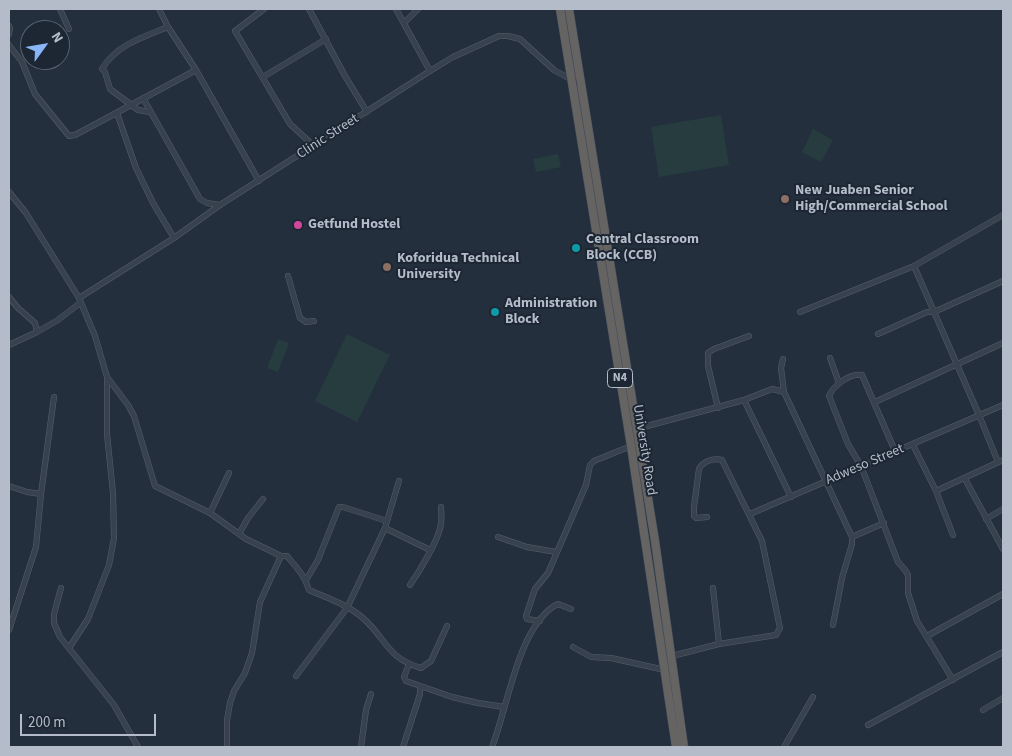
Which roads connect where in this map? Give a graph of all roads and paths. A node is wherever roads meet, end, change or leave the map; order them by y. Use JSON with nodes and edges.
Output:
{"nodes":[{"id":1,"x":159,"y":9,"type":"edge"},
{"id":2,"x":264,"y":9,"type":"edge"},
{"id":3,"x":309,"y":9,"type":"edge"},
{"id":4,"x":396,"y":9,"type":"edge"},
{"id":5,"x":418,"y":9,"type":"edge"},
{"id":6,"x":560,"y":9,"type":"edge"},
{"id":7,"x":569,"y":9,"type":"edge"},
{"id":8,"x":404,"y":23,"type":"junction"},
{"id":9,"x":9,"y":26,"type":"edge"},
{"id":10,"x":168,"y":27,"type":"junction"},
{"id":11,"x":9,"y":34,"type":"edge"},
{"id":12,"x":326,"y":39,"type":"junction"},
{"id":13,"x":9,"y":45,"type":"edge"},
{"id":14,"x":196,"y":70,"type":"junction"},
{"id":15,"x":430,"y":71,"type":"junction"},
{"id":16,"x":263,"y":77,"type":"junction"},
{"id":17,"x":572,"y":80,"type":"junction"},
{"id":18,"x":581,"y":85,"type":"junction"},
{"id":19,"x":143,"y":98,"type":"junction"},
{"id":20,"x":132,"y":104,"type":"junction"},
{"id":21,"x":150,"y":112,"type":"junction"},
{"id":22,"x":367,"y":112,"type":"junction"},
{"id":23,"x":117,"y":113,"type":"junction"},
{"id":24,"x":314,"y":146,"type":"junction"},
{"id":25,"x":259,"y":181,"type":"junction"},
{"id":26,"x":9,"y":192,"type":"edge"},
{"id":27,"x":220,"y":205,"type":"junction"},
{"id":28,"x":1003,"y":214,"type":"edge"},
{"id":29,"x":174,"y":238,"type":"junction"},
{"id":30,"x":914,"y":266,"type":"junction"},
{"id":31,"x":288,"y":276,"type":"dead end"},
{"id":32,"x":1003,"y":281,"type":"edge"},
{"id":33,"x":9,"y":297,"type":"edge"},
{"id":34,"x":79,"y":301,"type":"junction"},
{"id":35,"x":800,"y":312,"type":"dead end"},
{"id":36,"x":934,"y":312,"type":"junction"},
{"id":37,"x":314,"y":322,"type":"dead end"},
{"id":38,"x":37,"y":332,"type":"junction"},
{"id":39,"x":878,"y":334,"type":"dead end"},
{"id":40,"x":749,"y":336,"type":"dead end"},
{"id":41,"x":1003,"y":343,"type":"edge"},
{"id":42,"x":9,"y":345,"type":"edge"},
{"id":43,"x":830,"y":358,"type":"dead end"},
{"id":44,"x":783,"y":359,"type":"dead end"},
{"id":45,"x":956,"y":364,"type":"junction"},
{"id":46,"x":107,"y":377,"type":"junction"},
{"id":47,"x":839,"y":383,"type":"junction"},
{"id":48,"x":784,"y":392,"type":"junction"},
{"id":49,"x":54,"y":397,"type":"dead end"},
{"id":50,"x":744,"y":400,"type":"junction"},
{"id":51,"x":875,"y":402,"type":"junction"},
{"id":52,"x":1003,"y":405,"type":"edge"},
{"id":53,"x":718,"y":408,"type":"junction"},
{"id":54,"x":979,"y":415,"type":"junction"},
{"id":55,"x":636,"y":429,"type":"junction"},
{"id":56,"x":913,"y":444,"type":"junction"},
{"id":57,"x":631,"y":446,"type":"junction"},
{"id":58,"x":895,"y":452,"type":"junction"},
{"id":59,"x":1001,"y":461,"type":"edge"},
{"id":60,"x":861,"y":466,"type":"junction"},
{"id":61,"x":229,"y":473,"type":"dead end"},
{"id":62,"x":965,"y":479,"type":"junction"},
{"id":63,"x":399,"y":481,"type":"dead end"},
{"id":64,"x":825,"y":482,"type":"junction"},
{"id":65,"x":9,"y":486,"type":"edge"},
{"id":66,"x":936,"y":491,"type":"junction"},
{"id":67,"x":41,"y":494,"type":"junction"},
{"id":68,"x":791,"y":498,"type":"junction"},
{"id":69,"x":263,"y":499,"type":"dead end"},
{"id":70,"x":441,"y":507,"type":"dead end"},
{"id":71,"x":1003,"y":509,"type":"edge"},
{"id":72,"x":210,"y":513,"type":"junction"},
{"id":73,"x":750,"y":514,"type":"junction"},
{"id":74,"x":706,"y":517,"type":"dead end"},
{"id":75,"x":986,"y":519,"type":"junction"},
{"id":76,"x":387,"y":521,"type":"junction"},
{"id":77,"x":884,"y":523,"type":"junction"},
{"id":78,"x":385,"y":528,"type":"junction"},
{"id":79,"x":239,"y":534,"type":"junction"},
{"id":80,"x":953,"y":535,"type":"dead end"},
{"id":81,"x":498,"y":536,"type":"dead end"},
{"id":82,"x":852,"y":537,"type":"junction"},
{"id":83,"x":1003,"y":549,"type":"edge"},
{"id":84,"x":430,"y":550,"type":"junction"},
{"id":85,"x":556,"y":552,"type":"junction"},
{"id":86,"x":281,"y":556,"type":"junction"},
{"id":87,"x":306,"y":580,"type":"junction"},
{"id":88,"x":410,"y":585,"type":"dead end"},
{"id":89,"x":60,"y":588,"type":"dead end"},
{"id":90,"x":713,"y":588,"type":"dead end"},
{"id":91,"x":1003,"y":594,"type":"edge"},
{"id":92,"x":347,"y":608,"type":"junction"},
{"id":93,"x":571,"y":609,"type":"dead end"},
{"id":94,"x":540,"y":621,"type":"junction"},
{"id":95,"x":833,"y":625,"type":"dead end"},
{"id":96,"x":447,"y":626,"type":"dead end"},
{"id":97,"x":9,"y":630,"type":"edge"},
{"id":98,"x":927,"y":636,"type":"junction"},
{"id":99,"x":719,"y":644,"type":"junction"},
{"id":100,"x":573,"y":647,"type":"dead end"},
{"id":101,"x":69,"y":648,"type":"junction"},
{"id":102,"x":1003,"y":652,"type":"edge"},
{"id":103,"x":672,"y":656,"type":"junction"},
{"id":104,"x":409,"y":664,"type":"junction"},
{"id":105,"x":665,"y":670,"type":"junction"},
{"id":106,"x":296,"y":676,"type":"dead end"},
{"id":107,"x":953,"y":680,"type":"junction"},
{"id":108,"x":420,"y":687,"type":"junction"},
{"id":109,"x":371,"y":694,"type":"dead end"},
{"id":110,"x":813,"y":697,"type":"dead end"},
{"id":111,"x":1003,"y":698,"type":"edge"},
{"id":112,"x":504,"y":707,"type":"junction"},
{"id":113,"x":983,"y":710,"type":"dead end"},
{"id":114,"x":868,"y":725,"type":"dead end"},
{"id":115,"x":138,"y":747,"type":"edge"},
{"id":116,"x":227,"y":747,"type":"edge"},
{"id":117,"x":361,"y":747,"type":"edge"},
{"id":118,"x":403,"y":747,"type":"edge"},
{"id":119,"x":492,"y":747,"type":"edge"},
{"id":120,"x":676,"y":747,"type":"edge"},
{"id":121,"x":684,"y":747,"type":"edge"},
{"id":122,"x":784,"y":747,"type":"edge"}],
"edges":[{"from":1,"to":10,"type":"street"},
{"from":2,"to":16,"type":"street"},
{"from":3,"to":12,"type":"street"},
{"from":4,"to":8,"type":"street"},
{"from":5,"to":8,"type":"street"},
{"from":6,"to":17,"type":"highway","name":"University Road","number":"N4"},
{"from":7,"to":18,"type":"highway","name":"University Road","number":"N4"},
{"from":8,"to":15,"type":"street"},
{"from":9,"to":11,"type":"street"},
{"from":10,"to":14,"type":"street"},
{"from":10,"to":20,"type":"street"},
{"from":12,"to":16,"type":"street"},
{"from":12,"to":22,"type":"street"},
{"from":13,"to":23,"type":"street"},
{"from":14,"to":19,"type":"street"},
{"from":14,"to":25,"type":"street"},
{"from":15,"to":17,"type":"street","name":"Clinic Street"},
{"from":15,"to":22,"type":"street","name":"Clinic Street"},
{"from":16,"to":24,"type":"street"},
{"from":17,"to":18,"type":"street","name":"Clinic Street"},
{"from":17,"to":57,"type":"highway","name":"University Road","number":"N4"},
{"from":18,"to":55,"type":"highway","name":"University Road","number":"N4"},
{"from":19,"to":20,"type":"street"},
{"from":19,"to":21,"type":"street"},
{"from":20,"to":21,"type":"street"},
{"from":20,"to":23,"type":"street"},
{"from":21,"to":27,"type":"street"},
{"from":22,"to":24,"type":"street","name":"Clinic Street"},
{"from":23,"to":29,"type":"street"},
{"from":24,"to":25,"type":"street","name":"Clinic Street"},
{"from":25,"to":27,"type":"street","name":"Clinic Street"},
{"from":26,"to":34,"type":"street"},
{"from":27,"to":29,"type":"street","name":"Clinic Street"},
{"from":28,"to":30,"type":"street"},
{"from":29,"to":34,"type":"street","name":"Clinic Street"},
{"from":30,"to":35,"type":"street"},
{"from":30,"to":36,"type":"street"},
{"from":31,"to":37,"type":"street"},
{"from":32,"to":36,"type":"street"},
{"from":33,"to":38,"type":"street"},
{"from":34,"to":38,"type":"street","name":"Clinic Street"},
{"from":34,"to":46,"type":"street"},
{"from":36,"to":39,"type":"street"},
{"from":36,"to":45,"type":"street"},
{"from":38,"to":42,"type":"street","name":"Clinic Street"},
{"from":40,"to":53,"type":"street"},
{"from":41,"to":45,"type":"street"},
{"from":43,"to":47,"type":"street"},
{"from":44,"to":48,"type":"street"},
{"from":45,"to":51,"type":"street"},
{"from":45,"to":54,"type":"street"},
{"from":46,"to":72,"type":"street"},
{"from":46,"to":101,"type":"street"},
{"from":47,"to":51,"type":"street"},
{"from":47,"to":60,"type":"street"},
{"from":48,"to":50,"type":"street"},
{"from":48,"to":64,"type":"street"},
{"from":49,"to":67,"type":"street"},
{"from":50,"to":53,"type":"street"},
{"from":50,"to":68,"type":"street"},
{"from":51,"to":58,"type":"street"},
{"from":52,"to":54,"type":"street","name":"Adweso Street"},
{"from":53,"to":55,"type":"street"},
{"from":54,"to":56,"type":"street","name":"Adweso Street"},
{"from":54,"to":59,"type":"street"},
{"from":55,"to":103,"type":"highway","name":"University Road","number":"N4"},
{"from":56,"to":58,"type":"street","name":"Adweso Street"},
{"from":56,"to":66,"type":"street"},
{"from":57,"to":85,"type":"street"},
{"from":57,"to":105,"type":"highway","name":"University Road","number":"N4"},
{"from":58,"to":60,"type":"street","name":"Adweso Street"},
{"from":59,"to":62,"type":"street"},
{"from":60,"to":64,"type":"street","name":"Adweso Street"},
{"from":60,"to":77,"type":"street"},
{"from":61,"to":72,"type":"street"},
{"from":62,"to":66,"type":"street"},
{"from":62,"to":75,"type":"street"},
{"from":63,"to":76,"type":"street"},
{"from":64,"to":68,"type":"street","name":"Adweso Street"},
{"from":64,"to":82,"type":"street"},
{"from":65,"to":67,"type":"street"},
{"from":66,"to":80,"type":"street"},
{"from":67,"to":97,"type":"street"},
{"from":68,"to":73,"type":"street","name":"Adweso Street"},
{"from":69,"to":79,"type":"street"},
{"from":70,"to":84,"type":"street"},
{"from":71,"to":75,"type":"street"},
{"from":72,"to":79,"type":"street"},
{"from":73,"to":74,"type":"street"},
{"from":73,"to":99,"type":"street"},
{"from":75,"to":83,"type":"street"},
{"from":76,"to":78,"type":"street"},
{"from":76,"to":87,"type":"street"},
{"from":77,"to":82,"type":"street"},
{"from":77,"to":98,"type":"street"},
{"from":78,"to":84,"type":"street"},
{"from":78,"to":92,"type":"street"},
{"from":79,"to":86,"type":"street"},
{"from":81,"to":85,"type":"street"},
{"from":82,"to":95,"type":"street"},
{"from":84,"to":88,"type":"street"},
{"from":85,"to":94,"type":"street"},
{"from":86,"to":87,"type":"street"},
{"from":86,"to":116,"type":"street"},
{"from":87,"to":92,"type":"street"},
{"from":89,"to":101,"type":"street"},
{"from":90,"to":99,"type":"street"},
{"from":91,"to":98,"type":"street"},
{"from":92,"to":104,"type":"street"},
{"from":92,"to":106,"type":"street"},
{"from":93,"to":94,"type":"street"},
{"from":94,"to":112,"type":"street"},
{"from":96,"to":104,"type":"street"},
{"from":98,"to":107,"type":"street"},
{"from":99,"to":103,"type":"street"},
{"from":100,"to":105,"type":"street"},
{"from":101,"to":115,"type":"street"},
{"from":102,"to":107,"type":"street"},
{"from":103,"to":121,"type":"highway","name":"University Road","number":"N4"},
{"from":104,"to":108,"type":"street"},
{"from":105,"to":120,"type":"highway","name":"University Road","number":"N4"},
{"from":107,"to":114,"type":"street"},
{"from":108,"to":112,"type":"street"},
{"from":108,"to":118,"type":"street"},
{"from":109,"to":117,"type":"street"},
{"from":110,"to":122,"type":"street"},
{"from":111,"to":113,"type":"street"},
{"from":112,"to":119,"type":"street"}]}
